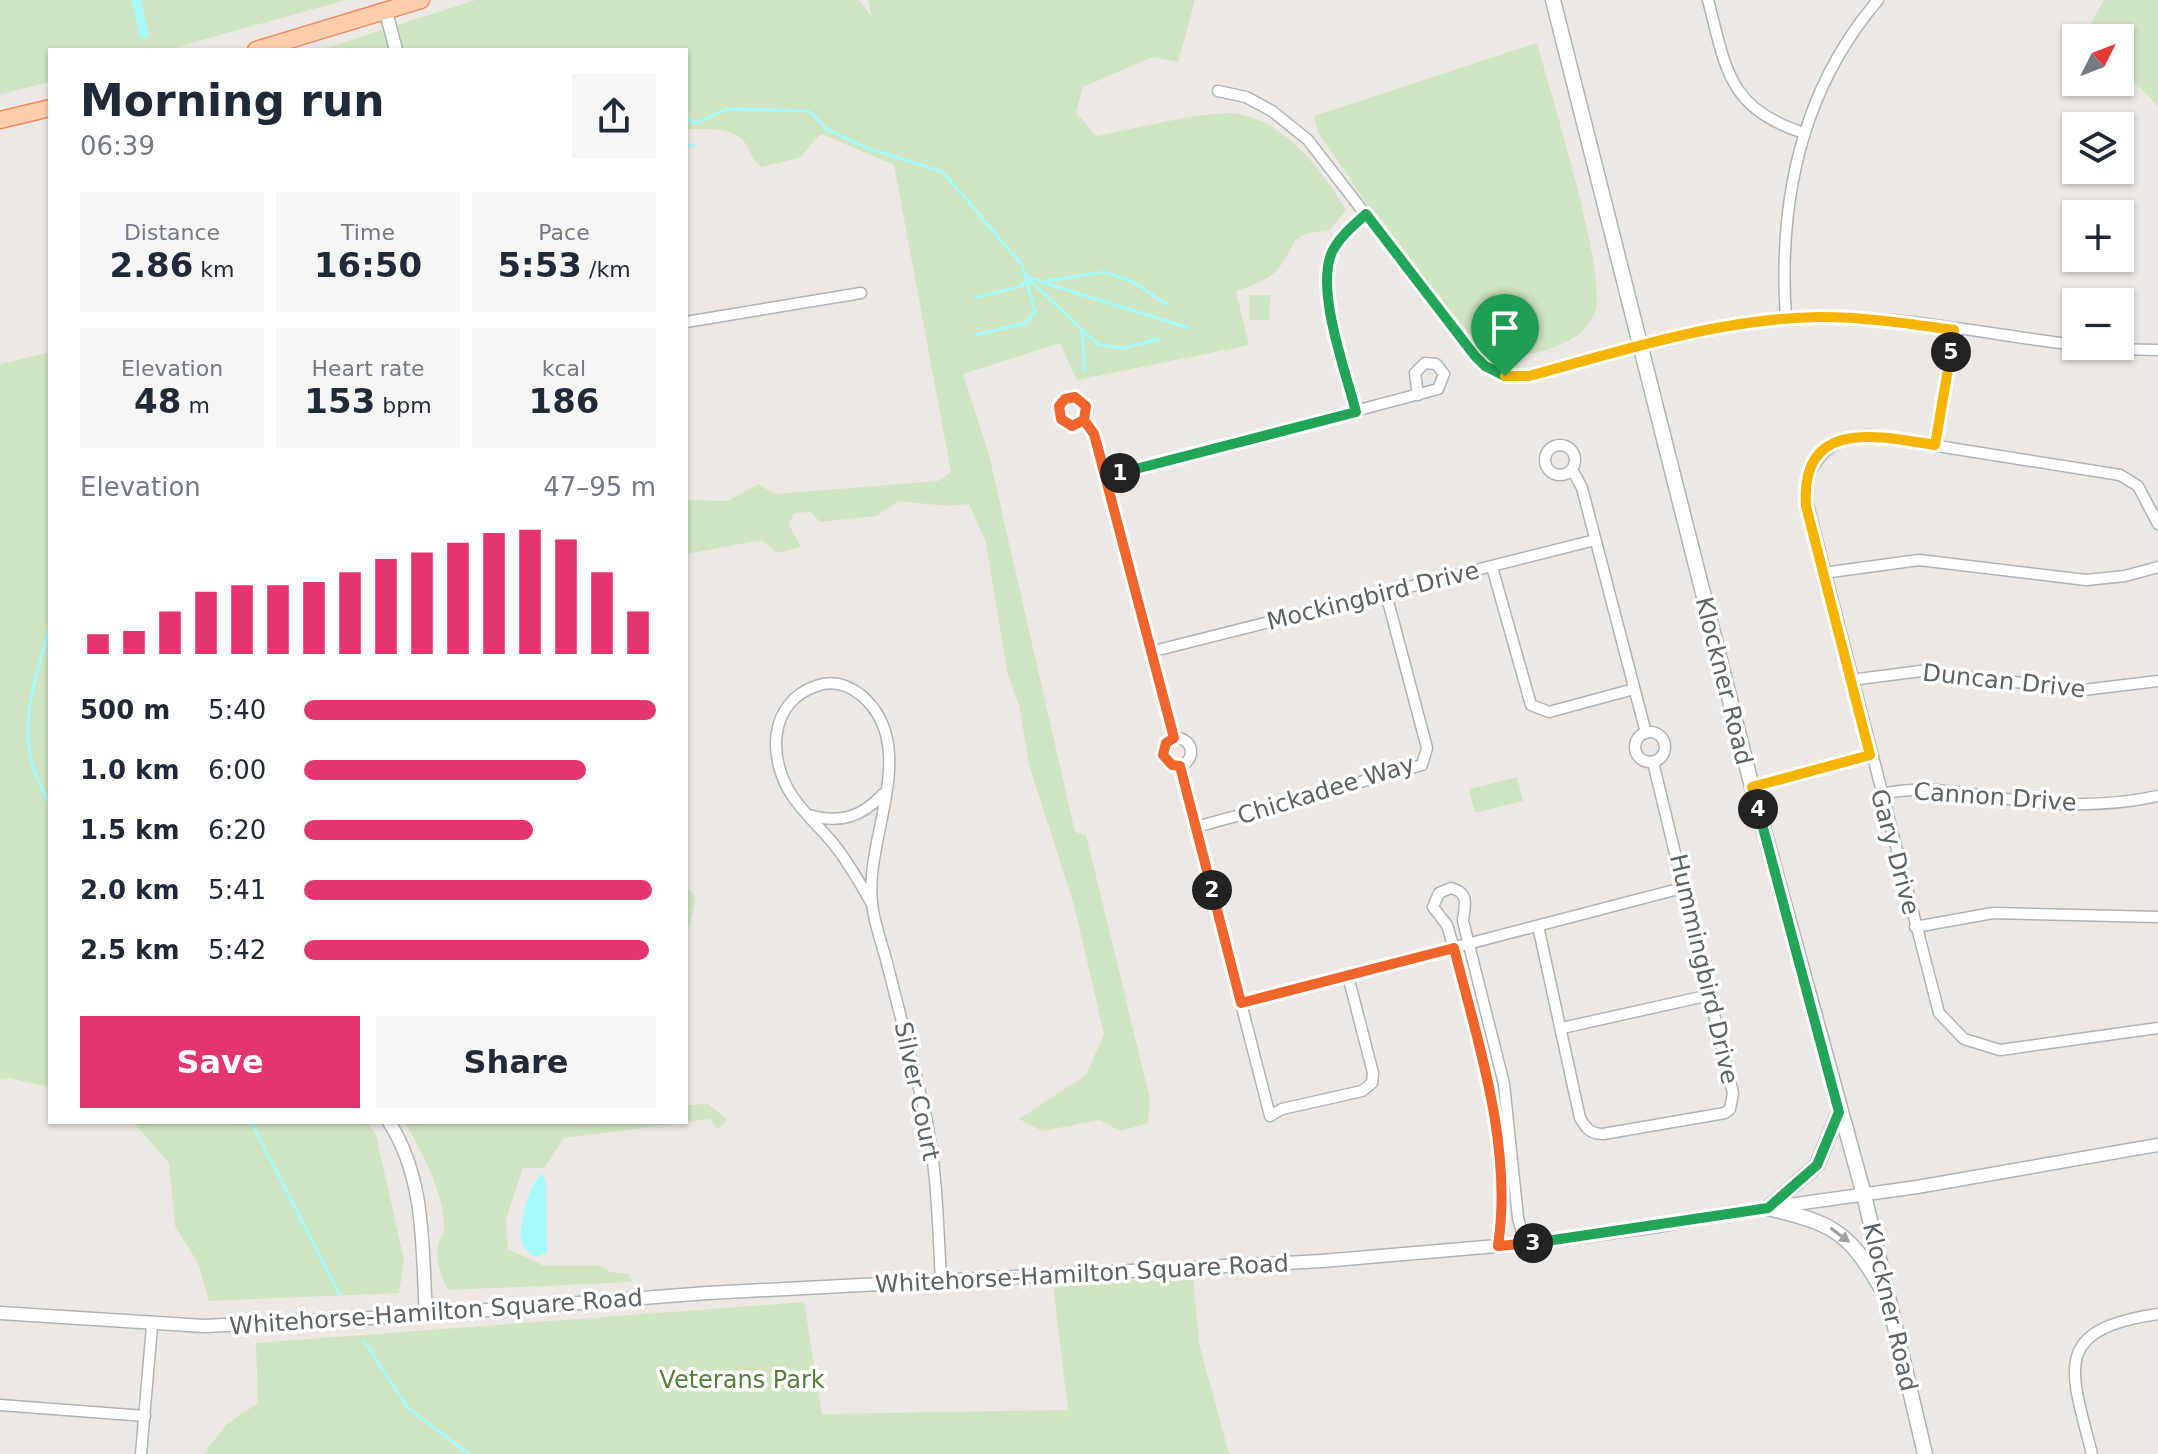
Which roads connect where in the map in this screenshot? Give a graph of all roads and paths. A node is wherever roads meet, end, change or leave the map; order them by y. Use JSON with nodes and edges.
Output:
{"nodes":[{"id":1,"x":421,"y":0,"type":"edge"},
{"id":2,"x":1553,"y":0,"type":"edge"},
{"id":3,"x":1708,"y":0,"type":"edge"},
{"id":4,"x":1878,"y":0,"type":"edge"},
{"id":5,"x":386,"y":12,"type":"junction"},
{"id":6,"x":263,"y":48,"type":"edge"},
{"id":7,"x":395,"y":48,"type":"edge"},
{"id":8,"x":1218,"y":91,"type":"dead end"},
{"id":9,"x":48,"y":108,"type":"edge"},
{"id":10,"x":0,"y":120,"type":"edge"},
{"id":11,"x":1804,"y":133,"type":"junction"},
{"id":12,"x":1366,"y":214,"type":"junction"},
{"id":13,"x":861,"y":293,"type":"dead end"},
{"id":14,"x":1786,"y":319,"type":"junction"},
{"id":15,"x":688,"y":322,"type":"edge"},
{"id":16,"x":1954,"y":330,"type":"junction"},
{"id":17,"x":1638,"y":347,"type":"junction"},
{"id":18,"x":2158,"y":350,"type":"edge"},
{"id":19,"x":1418,"y":395,"type":"dead end"},
{"id":20,"x":1356,"y":412,"type":"junction"},
{"id":21,"x":1084,"y":420,"type":"dead end"},
{"id":22,"x":1935,"y":445,"type":"junction"},
{"id":23,"x":1572,"y":469,"type":"dead end"},
{"id":24,"x":1107,"y":480,"type":"junction"},
{"id":25,"x":2158,"y":524,"type":"edge"},
{"id":26,"x":1595,"y":540,"type":"junction"},
{"id":27,"x":1492,"y":567,"type":"junction"},
{"id":28,"x":2158,"y":567,"type":"edge"},
{"id":29,"x":1823,"y":573,"type":"junction"},
{"id":30,"x":1382,"y":593,"type":"junction"},
{"id":31,"x":1150,"y":652,"type":"junction"},
{"id":32,"x":1851,"y":680,"type":"junction"},
{"id":33,"x":2158,"y":681,"type":"edge"},
{"id":34,"x":1634,"y":689,"type":"junction"},
{"id":35,"x":1646,"y":733,"type":"junction"},
{"id":36,"x":1174,"y":738,"type":"junction"},
{"id":37,"x":1870,"y":755,"type":"junction"},
{"id":38,"x":1653,"y":762,"type":"junction"},
{"id":39,"x":1180,"y":766,"type":"junction"},
{"id":40,"x":1752,"y":787,"type":"junction"},
{"id":41,"x":885,"y":793,"type":"junction"},
{"id":42,"x":1880,"y":794,"type":"junction"},
{"id":43,"x":2158,"y":796,"type":"edge"},
{"id":44,"x":809,"y":815,"type":"junction"},
{"id":45,"x":1196,"y":827,"type":"junction"},
{"id":46,"x":1686,"y":887,"type":"junction"},
{"id":47,"x":872,"y":904,"type":"junction"},
{"id":48,"x":2158,"y":917,"type":"edge"},
{"id":49,"x":1538,"y":926,"type":"junction"},
{"id":50,"x":1915,"y":927,"type":"junction"},
{"id":51,"x":1468,"y":943,"type":"junction"},
{"id":52,"x":1454,"y":948,"type":"junction"},
{"id":53,"x":1348,"y":976,"type":"junction"},
{"id":54,"x":1710,"y":995,"type":"junction"},
{"id":55,"x":1241,"y":1003,"type":"junction"},
{"id":56,"x":1562,"y":1028,"type":"junction"},
{"id":57,"x":2158,"y":1028,"type":"edge"},
{"id":58,"x":1839,"y":1112,"type":"junction"},
{"id":59,"x":390,"y":1124,"type":"edge"},
{"id":60,"x":1512,"y":1140,"type":"junction"},
{"id":61,"x":1496,"y":1142,"type":"junction"},
{"id":62,"x":2158,"y":1145,"type":"edge"},
{"id":63,"x":1515,"y":1178,"type":"junction"},
{"id":64,"x":1500,"y":1180,"type":"junction"},
{"id":65,"x":1864,"y":1195,"type":"junction"},
{"id":66,"x":1768,"y":1208,"type":"junction"},
{"id":67,"x":1525,"y":1244,"type":"junction"},
{"id":68,"x":1498,"y":1246,"type":"junction"},
{"id":69,"x":941,"y":1282,"type":"junction"},
{"id":70,"x":1888,"y":1300,"type":"junction"},
{"id":71,"x":0,"y":1313,"type":"edge"},
{"id":72,"x":2158,"y":1314,"type":"edge"},
{"id":73,"x":426,"y":1315,"type":"junction"},
{"id":74,"x":152,"y":1326,"type":"junction"},
{"id":75,"x":0,"y":1405,"type":"edge"},
{"id":76,"x":145,"y":1416,"type":"junction"},
{"id":77,"x":141,"y":1454,"type":"edge"},
{"id":78,"x":1925,"y":1454,"type":"edge"},
{"id":79,"x":2092,"y":1454,"type":"edge"}],
"edges":[{"from":1,"to":5,"type":"main road"},
{"from":2,"to":17,"type":"main road","name":"Klockner Road"},
{"from":3,"to":11,"type":"street"},
{"from":4,"to":11,"type":"street"},
{"from":5,"to":6,"type":"main road"},
{"from":5,"to":7,"type":"street"},
{"from":8,"to":12,"type":"street"},
{"from":9,"to":10,"type":"main road"},
{"from":11,"to":14,"type":"street"},
{"from":12,"to":17,"type":"street"},
{"from":12,"to":20,"type":"street"},
{"from":13,"to":15,"type":"street"},
{"from":14,"to":16,"type":"street"},
{"from":14,"to":17,"type":"street"},
{"from":16,"to":18,"type":"street"},
{"from":16,"to":22,"type":"street"},
{"from":17,"to":40,"type":"main road","name":"Klockner Road"},
{"from":19,"to":20,"type":"street"},
{"from":20,"to":24,"type":"street"},
{"from":21,"to":24,"type":"street"},
{"from":22,"to":25,"type":"street","name":"Gary Drive"},
{"from":22,"to":29,"type":"street","name":"Gary Drive"},
{"from":23,"to":26,"type":"street","name":"Hummingbird Drive"},
{"from":24,"to":31,"type":"street"},
{"from":26,"to":27,"type":"street","name":"Mockingbird Drive"},
{"from":26,"to":34,"type":"street","name":"Hummingbird Drive"},
{"from":27,"to":30,"type":"street","name":"Mockingbird Drive"},
{"from":27,"to":34,"type":"street"},
{"from":28,"to":29,"type":"street"},
{"from":29,"to":32,"type":"street","name":"Gary Drive"},
{"from":30,"to":31,"type":"street","name":"Mockingbird Drive"},
{"from":30,"to":45,"type":"street","name":"Chickadee Way"},
{"from":31,"to":36,"type":"street"},
{"from":32,"to":33,"type":"street","name":"Duncan Drive"},
{"from":32,"to":37,"type":"street","name":"Gary Drive"},
{"from":34,"to":35,"type":"street","name":"Hummingbird Drive"},
{"from":35,"to":38,"type":"street","name":"Hummingbird Drive"},
{"from":35,"to":38,"type":"street","name":"Hummingbird Drive"},
{"from":36,"to":39,"type":"street"},
{"from":36,"to":39,"type":"street"},
{"from":37,"to":40,"type":"street"},
{"from":37,"to":42,"type":"street","name":"Gary Drive"},
{"from":38,"to":46,"type":"street","name":"Hummingbird Drive"},
{"from":39,"to":45,"type":"street"},
{"from":40,"to":58,"type":"main road","name":"Klockner Road"},
{"from":41,"to":44,"type":"street"},
{"from":41,"to":44,"type":"street","name":"Silver Court"},
{"from":41,"to":47,"type":"street","name":"Silver Court"},
{"from":42,"to":43,"type":"street","name":"Cannon Drive"},
{"from":42,"to":50,"type":"street","name":"Gary Drive"},
{"from":44,"to":47,"type":"street","name":"Silver Court"},
{"from":45,"to":55,"type":"street"},
{"from":46,"to":49,"type":"street"},
{"from":46,"to":54,"type":"street","name":"Hummingbird Drive"},
{"from":47,"to":69,"type":"street","name":"Silver Court"},
{"from":48,"to":50,"type":"street"},
{"from":49,"to":51,"type":"street"},
{"from":49,"to":56,"type":"street","name":"Hummingbird Drive"},
{"from":50,"to":57,"type":"street","name":"Gary Drive"},
{"from":51,"to":52,"type":"street"},
{"from":51,"to":52,"type":"street"},
{"from":51,"to":60,"type":"street"},
{"from":52,"to":53,"type":"street"},
{"from":52,"to":61,"type":"street"},
{"from":53,"to":55,"type":"street"},
{"from":53,"to":55,"type":"street"},
{"from":54,"to":56,"type":"street"},
{"from":54,"to":56,"type":"street","name":"Hummingbird Drive"},
{"from":58,"to":65,"type":"main road","name":"Klockner Road"},
{"from":58,"to":66,"type":"main road"},
{"from":59,"to":73,"type":"street"},
{"from":60,"to":61,"type":"street"},
{"from":60,"to":63,"type":"street"},
{"from":61,"to":64,"type":"street"},
{"from":62,"to":65,"type":"street","name":"Whitehorse-Hamilton Square Road"},
{"from":63,"to":64,"type":"street"},
{"from":63,"to":67,"type":"street"},
{"from":64,"to":68,"type":"street"},
{"from":65,"to":66,"type":"street","name":"Whitehorse-Hamilton Square Road"},
{"from":65,"to":70,"type":"main road","name":"Klockner Road"},
{"from":66,"to":67,"type":"street","name":"Whitehorse-Hamilton Square Road"},
{"from":66,"to":70,"type":"main road","one_way":true},
{"from":67,"to":68,"type":"street","name":"Whitehorse-Hamilton Square Road"},
{"from":68,"to":69,"type":"street","name":"Whitehorse-Hamilton Square Road"},
{"from":69,"to":73,"type":"street","name":"Whitehorse-Hamilton Square Road"},
{"from":70,"to":78,"type":"main road","name":"Klockner Road"},
{"from":71,"to":74,"type":"street","name":"Whitehorse-Hamilton Square Road"},
{"from":72,"to":79,"type":"street"},
{"from":73,"to":74,"type":"street","name":"Whitehorse-Hamilton Square Road"},
{"from":74,"to":76,"type":"street"},
{"from":75,"to":76,"type":"street"},
{"from":76,"to":77,"type":"street"}]}
